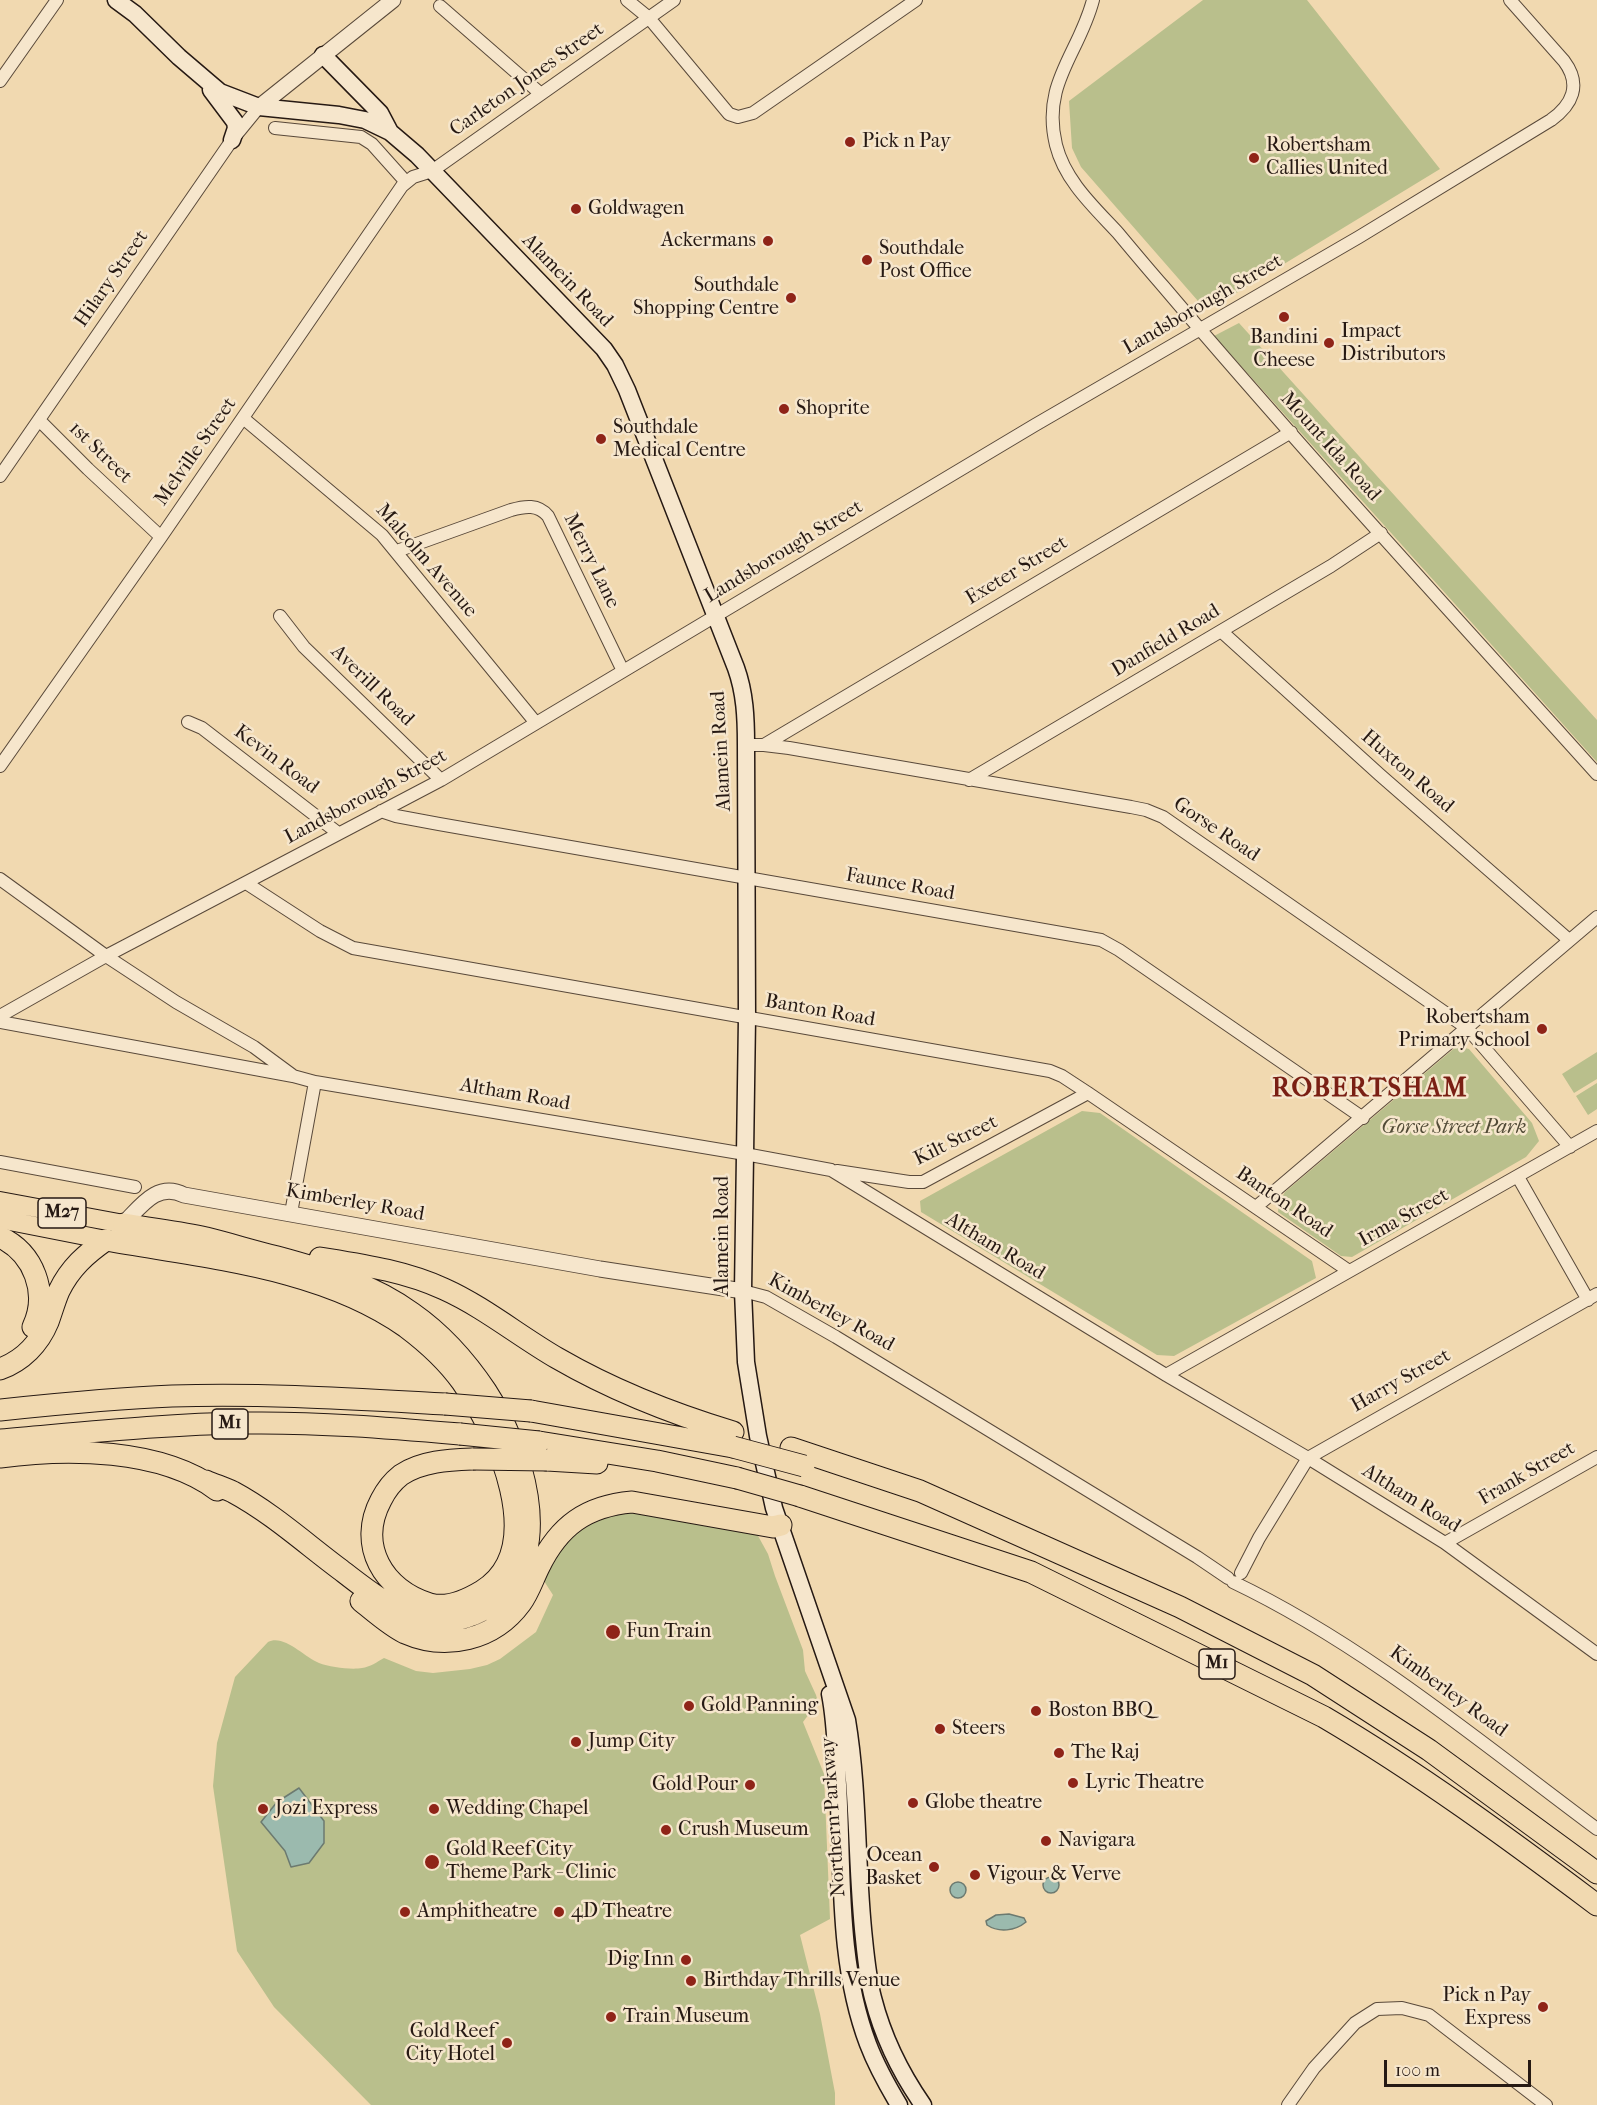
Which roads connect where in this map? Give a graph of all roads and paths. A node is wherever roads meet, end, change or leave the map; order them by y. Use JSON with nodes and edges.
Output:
{"nodes":[{"id":1,"x":57,"y":0,"type":"edge"},
{"id":2,"x":116,"y":0,"type":"edge"},
{"id":3,"x":393,"y":0,"type":"edge"},
{"id":4,"x":627,"y":0,"type":"edge"},
{"id":5,"x":674,"y":0,"type":"edge"},
{"id":6,"x":916,"y":0,"type":"edge"},
{"id":7,"x":1093,"y":0,"type":"edge"},
{"id":8,"x":1510,"y":0,"type":"edge"},
{"id":9,"x":440,"y":6,"type":"dead end"},
{"id":10,"x":131,"y":7,"type":"edge"},
{"id":11,"x":649,"y":18,"type":"junction"},
{"id":12,"x":323,"y":55,"type":"junction"},
{"id":13,"x":196,"y":72,"type":"junction"},
{"id":14,"x":0,"y":81,"type":"edge"},
{"id":15,"x":540,"y":94,"type":"junction"},
{"id":16,"x":259,"y":107,"type":"junction"},
{"id":17,"x":275,"y":128,"type":"dead end"},
{"id":18,"x":390,"y":132,"type":"junction"},
{"id":19,"x":232,"y":140,"type":"junction"},
{"id":20,"x":432,"y":171,"type":"junction"},
{"id":21,"x":406,"y":182,"type":"junction"},
{"id":22,"x":1200,"y":330,"type":"junction"},
{"id":23,"x":243,"y":418,"type":"junction"},
{"id":24,"x":39,"y":420,"type":"junction"},
{"id":25,"x":1291,"y":432,"type":"junction"},
{"id":26,"x":2,"y":467,"type":"edge"},
{"id":27,"x":1381,"y":533,"type":"junction"},
{"id":28,"x":161,"y":537,"type":"junction"},
{"id":29,"x":397,"y":551,"type":"junction"},
{"id":30,"x":280,"y":616,"type":"dead end"},
{"id":31,"x":715,"y":616,"type":"junction"},
{"id":32,"x":1221,"y":631,"type":"junction"},
{"id":33,"x":623,"y":672,"type":"junction"},
{"id":34,"x":188,"y":722,"type":"dead end"},
{"id":35,"x":536,"y":723,"type":"junction"},
{"id":36,"x":764,"y":744,"type":"junction"},
{"id":37,"x":746,"y":745,"type":"junction"},
{"id":38,"x":0,"y":766,"type":"edge"},
{"id":39,"x":1597,"y":774,"type":"edge"},
{"id":40,"x":441,"y":780,"type":"junction"},
{"id":41,"x":969,"y":780,"type":"junction"},
{"id":42,"x":381,"y":812,"type":"junction"},
{"id":43,"x":338,"y":833,"type":"junction"},
{"id":44,"x":745,"y":877,"type":"junction"},
{"id":45,"x":0,"y":879,"type":"edge"},
{"id":46,"x":246,"y":883,"type":"junction"},
{"id":47,"x":1597,"y":917,"type":"edge"},
{"id":48,"x":1569,"y":940,"type":"junction"},
{"id":49,"x":106,"y":956,"type":"junction"},
{"id":50,"x":0,"y":1016,"type":"edge"},
{"id":51,"x":747,"y":1017,"type":"junction"},
{"id":52,"x":0,"y":1022,"type":"edge"},
{"id":53,"x":1467,"y":1028,"type":"junction"},
{"id":54,"x":293,"y":1076,"type":"junction"},
{"id":55,"x":315,"y":1082,"type":"junction"},
{"id":56,"x":1088,"y":1093,"type":"junction"},
{"id":57,"x":1363,"y":1118,"type":"junction"},
{"id":58,"x":1597,"y":1131,"type":"edge"},
{"id":59,"x":1570,"y":1146,"type":"junction"},
{"id":60,"x":746,"y":1154,"type":"junction"},
{"id":61,"x":0,"y":1162,"type":"edge"},
{"id":62,"x":831,"y":1170,"type":"junction"},
{"id":63,"x":1518,"y":1177,"type":"junction"},
{"id":64,"x":135,"y":1187,"type":"dead end"},
{"id":65,"x":0,"y":1201,"type":"edge"},
{"id":66,"x":1256,"y":1207,"type":"junction"},
{"id":67,"x":291,"y":1213,"type":"junction"},
{"id":68,"x":0,"y":1219,"type":"edge"},
{"id":69,"x":127,"y":1225,"type":"junction"},
{"id":70,"x":0,"y":1237,"type":"edge"},
{"id":71,"x":205,"y":1238,"type":"junction"},
{"id":72,"x":106,"y":1240,"type":"junction"},
{"id":73,"x":1349,"y":1271,"type":"junction"},
{"id":74,"x":743,"y":1291,"type":"junction"},
{"id":75,"x":1592,"y":1297,"type":"edge"},
{"id":76,"x":0,"y":1361,"type":"edge"},
{"id":77,"x":0,"y":1369,"type":"edge"},
{"id":78,"x":1167,"y":1375,"type":"junction"},
{"id":79,"x":0,"y":1410,"type":"edge"},
{"id":80,"x":0,"y":1440,"type":"edge"},
{"id":81,"x":733,"y":1440,"type":"junction"},
{"id":82,"x":543,"y":1451,"type":"junction"},
{"id":83,"x":1597,"y":1456,"type":"edge"},
{"id":84,"x":0,"y":1457,"type":"edge"},
{"id":85,"x":1308,"y":1458,"type":"junction"},
{"id":86,"x":206,"y":1481,"type":"junction"},
{"id":87,"x":969,"y":1514,"type":"junction"},
{"id":88,"x":776,"y":1520,"type":"junction"},
{"id":89,"x":1445,"y":1543,"type":"junction"},
{"id":90,"x":1234,"y":1575,"type":"junction"},
{"id":91,"x":1597,"y":1654,"type":"edge"},
{"id":92,"x":1597,"y":1829,"type":"edge"},
{"id":93,"x":1597,"y":1873,"type":"edge"},
{"id":94,"x":1597,"y":1905,"type":"edge"},
{"id":95,"x":899,"y":2105,"type":"edge"},
{"id":96,"x":923,"y":2105,"type":"edge"},
{"id":97,"x":1288,"y":2105,"type":"edge"},
{"id":98,"x":1546,"y":2105,"type":"edge"}],
"edges":[{"from":1,"to":14,"type":"street"},
{"from":2,"to":10,"type":"main road"},
{"from":3,"to":12,"type":"street"},
{"from":4,"to":11,"type":"street"},
{"from":5,"to":11,"type":"street","name":"Carleton Jones Street"},
{"from":6,"to":11,"type":"street"},
{"from":7,"to":22,"type":"street","name":"Mount Ida Road"},
{"from":8,"to":22,"type":"street","name":"Landsborough Street"},
{"from":9,"to":15,"type":"street"},
{"from":10,"to":13,"type":"main road"},
{"from":11,"to":15,"type":"street","name":"Carleton Jones Street"},
{"from":12,"to":16,"type":"street"},
{"from":12,"to":18,"type":"main road"},
{"from":13,"to":16,"type":"main road","name":"Alamein Road"},
{"from":13,"to":19,"type":"main road"},
{"from":15,"to":20,"type":"street","name":"Carleton Jones Street"},
{"from":16,"to":18,"type":"main road","name":"Alamein Road"},
{"from":16,"to":19,"type":"street","name":"Hilary Street"},
{"from":17,"to":21,"type":"street"},
{"from":18,"to":20,"type":"main road","name":"Alamein Road"},
{"from":19,"to":24,"type":"street","name":"Hilary Street"},
{"from":20,"to":21,"type":"street"},
{"from":20,"to":31,"type":"main road","name":"Alamein Road"},
{"from":21,"to":23,"type":"street","name":"Melville Street"},
{"from":22,"to":25,"type":"street","name":"Mount Ida Road"},
{"from":22,"to":31,"type":"street","name":"Landsborough Street"},
{"from":23,"to":28,"type":"street","name":"Melville Street"},
{"from":23,"to":29,"type":"street","name":"Malcolm Avenue"},
{"from":24,"to":26,"type":"street","name":"Hilary Street"},
{"from":24,"to":28,"type":"street","name":"1st Street"},
{"from":25,"to":27,"type":"street","name":"Mount Ida Road"},
{"from":25,"to":36,"type":"street","name":"Exeter Street"},
{"from":27,"to":32,"type":"street","name":"Danfield Road"},
{"from":27,"to":39,"type":"street","name":"Mount Ida Road"},
{"from":28,"to":38,"type":"street","name":"Melville Street"},
{"from":29,"to":33,"type":"street","name":"Merry Lane"},
{"from":29,"to":35,"type":"street","name":"Malcolm Avenue"},
{"from":30,"to":40,"type":"street","name":"Averill Road"},
{"from":31,"to":33,"type":"street","name":"Landsborough Street"},
{"from":31,"to":37,"type":"main road","name":"Alamein Road"},
{"from":32,"to":41,"type":"street","name":"Danfield Road"},
{"from":32,"to":48,"type":"street","name":"Huxton Road"},
{"from":33,"to":35,"type":"street","name":"Landsborough Street"},
{"from":34,"to":43,"type":"street","name":"Kevin Road"},
{"from":35,"to":40,"type":"street","name":"Landsborough Street"},
{"from":36,"to":37,"type":"street","name":"Gorse Road"},
{"from":36,"to":41,"type":"street","name":"Gorse Road"},
{"from":37,"to":44,"type":"main road","name":"Alamein Road"},
{"from":40,"to":42,"type":"street","name":"Landsborough Street"},
{"from":41,"to":53,"type":"street","name":"Gorse Road"},
{"from":42,"to":43,"type":"street","name":"Landsborough Street"},
{"from":42,"to":44,"type":"street","name":"Faunce Road"},
{"from":43,"to":46,"type":"street","name":"Landsborough Street"},
{"from":44,"to":51,"type":"main road","name":"Alamein Road"},
{"from":44,"to":57,"type":"street","name":"Faunce Road"},
{"from":45,"to":49,"type":"street","name":"Altham Road"},
{"from":46,"to":49,"type":"street","name":"Landsborough Street"},
{"from":46,"to":51,"type":"street","name":"Banton Road"},
{"from":47,"to":48,"type":"street"},
{"from":48,"to":53,"type":"street"},
{"from":49,"to":50,"type":"street","name":"Landsborough Street"},
{"from":49,"to":54,"type":"street","name":"Altham Road"},
{"from":51,"to":56,"type":"street","name":"Banton Road"},
{"from":51,"to":60,"type":"main road","name":"Alamein Road"},
{"from":52,"to":54,"type":"street","name":"Altham Road"},
{"from":53,"to":57,"type":"street"},
{"from":53,"to":59,"type":"street","name":"Gorse Road"},
{"from":54,"to":55,"type":"street","name":"Altham Road"},
{"from":55,"to":60,"type":"street","name":"Altham Road"},
{"from":55,"to":67,"type":"street"},
{"from":56,"to":62,"type":"street","name":"Kilt Street"},
{"from":56,"to":66,"type":"street","name":"Banton Road"},
{"from":57,"to":66,"type":"street"},
{"from":58,"to":59,"type":"street","name":"Irma Street"},
{"from":59,"to":63,"type":"street","name":"Irma Street"},
{"from":60,"to":62,"type":"street","name":"Altham Road"},
{"from":60,"to":74,"type":"main road","name":"Alamein Road"},
{"from":61,"to":64,"type":"street"},
{"from":62,"to":78,"type":"street","name":"Altham Road"},
{"from":63,"to":73,"type":"street","name":"Irma Street"},
{"from":63,"to":75,"type":"street"},
{"from":65,"to":69,"type":"main road","number":"M27"},
{"from":66,"to":73,"type":"street","name":"Banton Road"},
{"from":67,"to":69,"type":"street","name":"Kimberley Road"},
{"from":67,"to":74,"type":"street","name":"Kimberley Road"},
{"from":68,"to":72,"type":"main road","number":"M27"},
{"from":69,"to":71,"type":"highway"},
{"from":69,"to":72,"type":"street","name":"Kimberley Road"},
{"from":70,"to":76,"type":"highway"},
{"from":71,"to":81,"type":"highway"},
{"from":71,"to":86,"type":"highway"},
{"from":72,"to":77,"type":"highway"},
{"from":72,"to":82,"type":"highway","bridge":true},
{"from":73,"to":78,"type":"street","name":"Irma Street"},
{"from":74,"to":88,"type":"main road","name":"Alamein Road"},
{"from":74,"to":90,"type":"street","name":"Kimberley Road"},
{"from":75,"to":85,"type":"street","name":"Harry Street"},
{"from":78,"to":85,"type":"street","name":"Altham Road"},
{"from":79,"to":81,"type":"highway","number":"M1","bridge":true},
{"from":80,"to":82,"type":"highway","number":"M1","bridge":true},
{"from":81,"to":87,"type":"highway","number":"M1","bridge":true},
{"from":81,"to":87,"type":"highway"},
{"from":82,"to":94,"type":"highway","number":"M1","bridge":true},
{"from":83,"to":89,"type":"street","name":"Frank Street"},
{"from":84,"to":86,"type":"highway"},
{"from":85,"to":89,"type":"street","name":"Altham Road"},
{"from":85,"to":90,"type":"street","name":"Harry Street"},
{"from":86,"to":88,"type":"highway"},
{"from":87,"to":93,"type":"highway","number":"M1"},
{"from":88,"to":95,"type":"main road","name":"Northern Parkway"},
{"from":88,"to":96,"type":"main road","name":"Northern Parkway"},
{"from":89,"to":91,"type":"street","name":"Altham Road"},
{"from":90,"to":92,"type":"street","name":"Kimberley Road"},
{"from":97,"to":98,"type":"street"}]}
